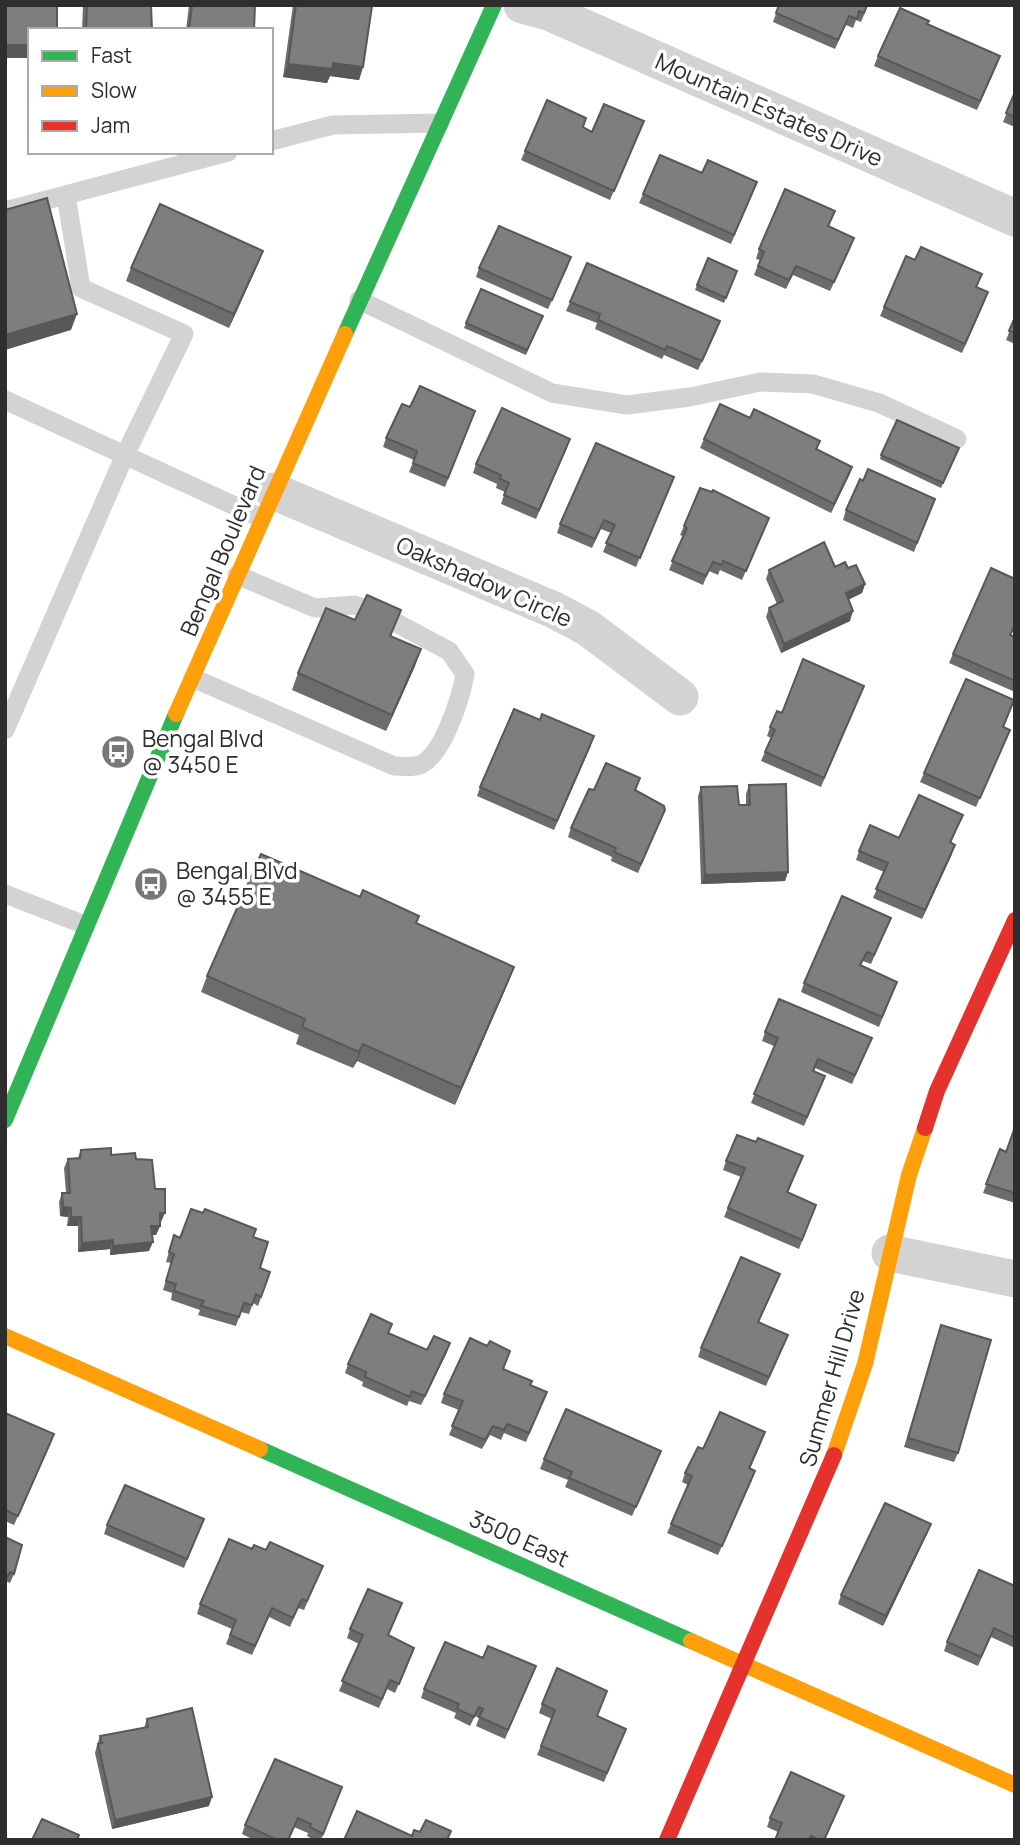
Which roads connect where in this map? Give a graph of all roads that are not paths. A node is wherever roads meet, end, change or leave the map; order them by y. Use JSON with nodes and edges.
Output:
{"nodes":[{"id":1,"x":494,"y":5,"type":"edge"},
{"id":2,"x":522,"y":5,"type":"edge"},
{"id":3,"x":440,"y":123,"type":"junction"},
{"id":4,"x":273,"y":140,"type":"edge"},
{"id":5,"x":220,"y":154,"type":"edge"},
{"id":6,"x":66,"y":195,"type":"junction"},
{"id":7,"x":5,"y":211,"type":"edge"},
{"id":8,"x":1015,"y":218,"type":"edge"},
{"id":9,"x":359,"y":300,"type":"junction"},
{"id":10,"x":5,"y":400,"type":"edge"},
{"id":11,"x":957,"y":439,"type":"dead end"},
{"id":12,"x":124,"y":457,"type":"junction"},
{"id":13,"x":267,"y":505,"type":"junction"},
{"id":14,"x":237,"y":575,"type":"junction"},
{"id":15,"x":193,"y":678,"type":"junction"},
{"id":16,"x":680,"y":697,"type":"dead end"},
{"id":17,"x":5,"y":730,"type":"edge"},
{"id":18,"x":5,"y":894,"type":"edge"},
{"id":19,"x":1015,"y":920,"type":"edge"},
{"id":20,"x":85,"y":925,"type":"junction"},
{"id":21,"x":5,"y":1119,"type":"edge"},
{"id":22,"x":890,"y":1254,"type":"junction"},
{"id":23,"x":1015,"y":1279,"type":"edge"},
{"id":24,"x":5,"y":1336,"type":"edge"},
{"id":25,"x":744,"y":1664,"type":"junction"},
{"id":26,"x":1015,"y":1785,"type":"edge"},
{"id":27,"x":667,"y":1840,"type":"edge"}],
"edges":[{"from":1,"to":3,"type":"street","name":"Bengal Boulevard"},
{"from":2,"to":8,"type":"street","name":"Mountain Estates Drive"},
{"from":3,"to":4,"type":"lane"},
{"from":3,"to":9,"type":"street","name":"Bengal Boulevard"},
{"from":5,"to":6,"type":"lane"},
{"from":6,"to":7,"type":"lane"},
{"from":6,"to":12,"type":"lane"},
{"from":9,"to":11,"type":"lane"},
{"from":9,"to":13,"type":"street","name":"Bengal Boulevard"},
{"from":10,"to":12,"type":"lane"},
{"from":12,"to":13,"type":"lane"},
{"from":12,"to":17,"type":"lane"},
{"from":13,"to":14,"type":"street","name":"Bengal Boulevard"},
{"from":13,"to":16,"type":"street","name":"Oakshadow Circle"},
{"from":14,"to":15,"type":"street","name":"Bengal Boulevard"},
{"from":14,"to":15,"type":"lane"},
{"from":15,"to":20,"type":"street","name":"Bengal Boulevard"},
{"from":18,"to":20,"type":"lane"},
{"from":19,"to":22,"type":"street","name":"Summer Hill Drive"},
{"from":20,"to":21,"type":"street","name":"Bengal Boulevard"},
{"from":22,"to":23,"type":"street"},
{"from":22,"to":25,"type":"street","name":"Summer Hill Drive"},
{"from":24,"to":25,"type":"street","name":"3500 East"},
{"from":25,"to":26,"type":"street","name":"3500 East"},
{"from":25,"to":27,"type":"street","name":"Summer Hill Drive"}]}
